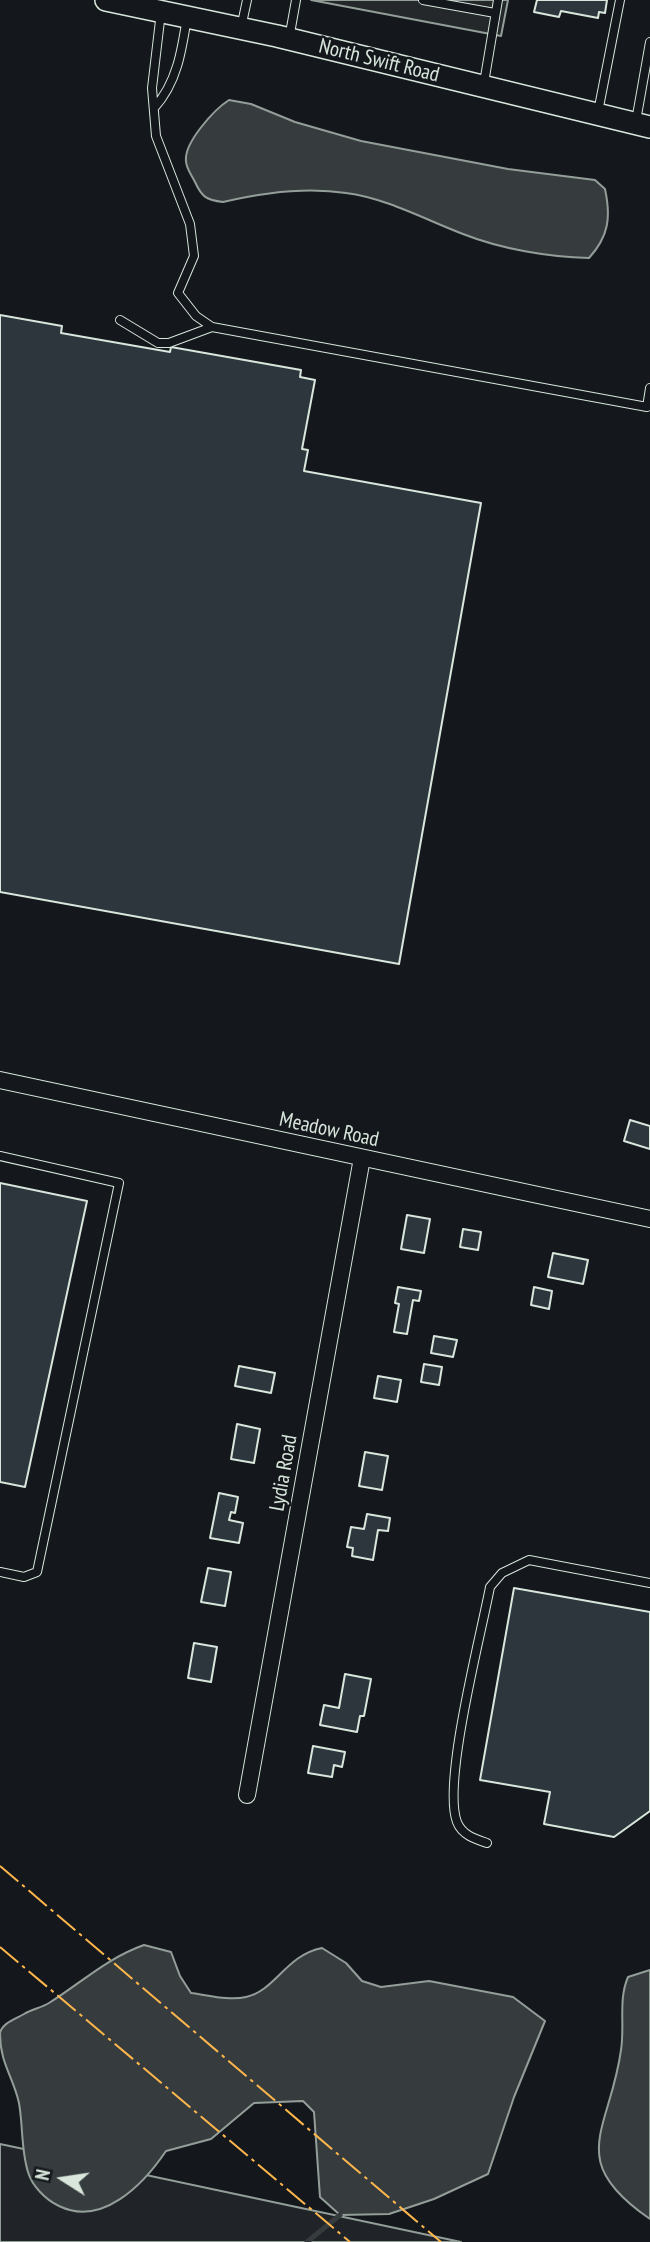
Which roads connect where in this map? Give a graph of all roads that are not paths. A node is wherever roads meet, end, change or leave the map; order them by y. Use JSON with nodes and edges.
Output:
{"nodes":[{"id":1,"x":106,"y":0,"type":"edge"},
{"id":2,"x":247,"y":0,"type":"edge"},
{"id":3,"x":296,"y":0,"type":"edge"},
{"id":4,"x":423,"y":0,"type":"edge"},
{"id":5,"x":498,"y":0,"type":"edge"},
{"id":6,"x":620,"y":0,"type":"edge"},
{"id":7,"x":161,"y":12,"type":"junction"},
{"id":8,"x":495,"y":13,"type":"junction"},
{"id":9,"x":187,"y":17,"type":"junction"},
{"id":10,"x":241,"y":28,"type":"junction"},
{"id":11,"x":289,"y":39,"type":"junction"},
{"id":12,"x":650,"y":42,"type":"edge"},
{"id":13,"x":484,"y":87,"type":"junction"},
{"id":14,"x":154,"y":108,"type":"junction"},
{"id":15,"x":598,"y":115,"type":"junction"},
{"id":16,"x":643,"y":125,"type":"edge"},
{"id":17,"x":120,"y":320,"type":"dead end"},
{"id":18,"x":212,"y":327,"type":"junction"},
{"id":19,"x":650,"y":388,"type":"edge"},
{"id":20,"x":0,"y":1080,"type":"edge"},
{"id":21,"x":0,"y":1156,"type":"edge"},
{"id":22,"x":362,"y":1158,"type":"junction"},
{"id":23,"x":650,"y":1219,"type":"edge"},
{"id":24,"x":0,"y":1572,"type":"edge"},
{"id":25,"x":650,"y":1583,"type":"edge"},
{"id":26,"x":247,"y":1796,"type":"dead end"},
{"id":27,"x":487,"y":1843,"type":"dead end"}],
"edges":[{"from":1,"to":7,"type":"street","name":"North Swift Road"},
{"from":2,"to":10,"type":"lane"},
{"from":3,"to":11,"type":"lane"},
{"from":4,"to":8,"type":"lane"},
{"from":5,"to":8,"type":"lane"},
{"from":6,"to":15,"type":"lane"},
{"from":7,"to":9,"type":"street","name":"North Swift Road"},
{"from":7,"to":14,"type":"lane"},
{"from":8,"to":13,"type":"lane"},
{"from":9,"to":10,"type":"street","name":"North Swift Road"},
{"from":9,"to":14,"type":"lane"},
{"from":10,"to":11,"type":"street","name":"North Swift Road"},
{"from":11,"to":13,"type":"street","name":"North Swift Road"},
{"from":12,"to":16,"type":"lane"},
{"from":13,"to":15,"type":"street","name":"North Swift Road"},
{"from":14,"to":18,"type":"lane"},
{"from":15,"to":16,"type":"street","name":"North Swift Road"},
{"from":17,"to":18,"type":"lane"},
{"from":18,"to":19,"type":"lane"},
{"from":20,"to":22,"type":"street","name":"Meadow Road"},
{"from":21,"to":24,"type":"lane"},
{"from":22,"to":23,"type":"street","name":"Meadow Road"},
{"from":22,"to":26,"type":"street","name":"Lydia Road"},
{"from":25,"to":27,"type":"lane"}]}
